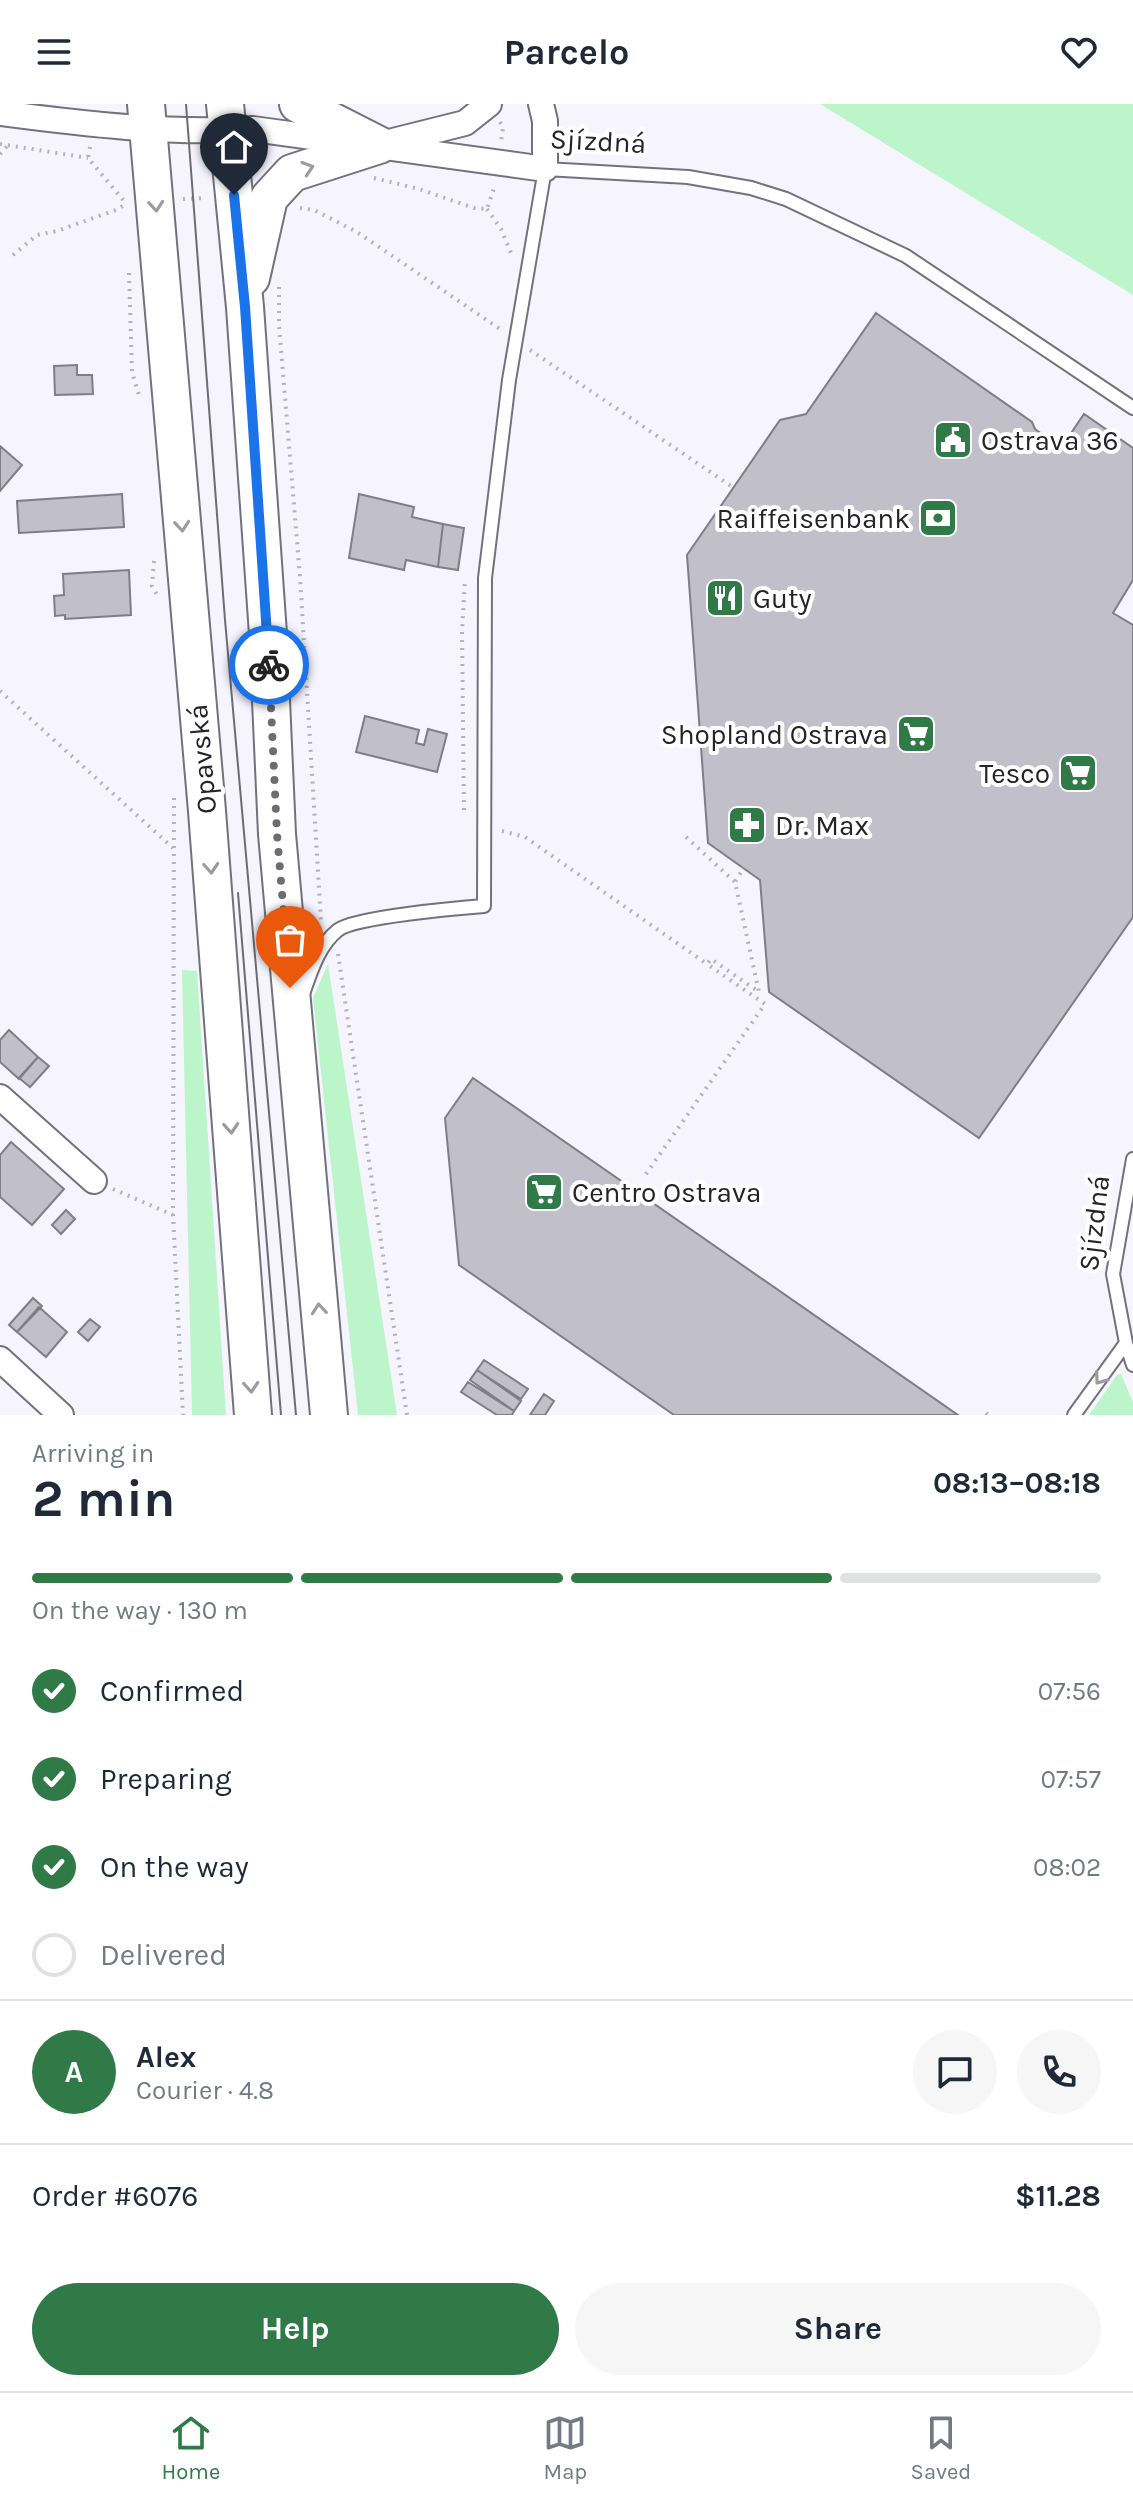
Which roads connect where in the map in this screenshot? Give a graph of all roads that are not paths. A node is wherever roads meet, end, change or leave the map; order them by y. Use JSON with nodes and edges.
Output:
{"nodes":[{"id":1,"x":298,"y":104,"type":"edge"},
{"id":2,"x":541,"y":104,"type":"edge"},
{"id":3,"x":487,"y":106,"type":"edge"},
{"id":4,"x":0,"y":113,"type":"edge"},
{"id":5,"x":147,"y":116,"type":"edge"},
{"id":6,"x":227,"y":117,"type":"edge"},
{"id":7,"x":374,"y":161,"type":"junction"},
{"id":8,"x":545,"y":169,"type":"junction"},
{"id":9,"x":245,"y":307,"type":"junction"},
{"id":10,"x":1133,"y":408,"type":"edge"},
{"id":11,"x":293,"y":1019,"type":"junction"},
{"id":12,"x":0,"y":1097,"type":"edge"},
{"id":13,"x":1133,"y":1159,"type":"edge"},
{"id":14,"x":94,"y":1181,"type":"road end"},
{"id":15,"x":1126,"y":1343,"type":"junction"},
{"id":16,"x":0,"y":1359,"type":"edge"},
{"id":17,"x":1133,"y":1365,"type":"edge"},
{"id":18,"x":61,"y":1415,"type":"edge"},
{"id":19,"x":253,"y":1415,"type":"edge"},
{"id":20,"x":329,"y":1415,"type":"edge"},
{"id":21,"x":1074,"y":1415,"type":"edge"}],
"edges":[{"from":1,"to":7,"type":"main road"},
{"from":2,"to":8,"type":"street"},
{"from":3,"to":7,"type":"street"},
{"from":4,"to":5,"type":"street","name":"Sjízdná"},
{"from":5,"to":6,"type":"street","name":"Sjízdná"},
{"from":5,"to":19,"type":"main road","name":"Opavská","one_way":true},
{"from":6,"to":7,"type":"street","name":"Sjízdná"},
{"from":6,"to":9,"type":"main road"},
{"from":7,"to":8,"type":"street","name":"Sjízdná"},
{"from":9,"to":7,"type":"main road","one_way":true},
{"from":8,"to":10,"type":"lane","name":"Sjízdná"},
{"from":8,"to":11,"type":"lane"},
{"from":9,"to":11,"type":"main road"},
{"from":20,"to":11,"type":"main road","one_way":true},
{"from":12,"to":14,"type":"street"},
{"from":13,"to":15,"type":"lane","name":"Sjízdná"},
{"from":15,"to":17,"type":"lane","name":"Sjízdná"},
{"from":15,"to":21,"type":"lane","one_way":true},
{"from":16,"to":18,"type":"street"}]}
